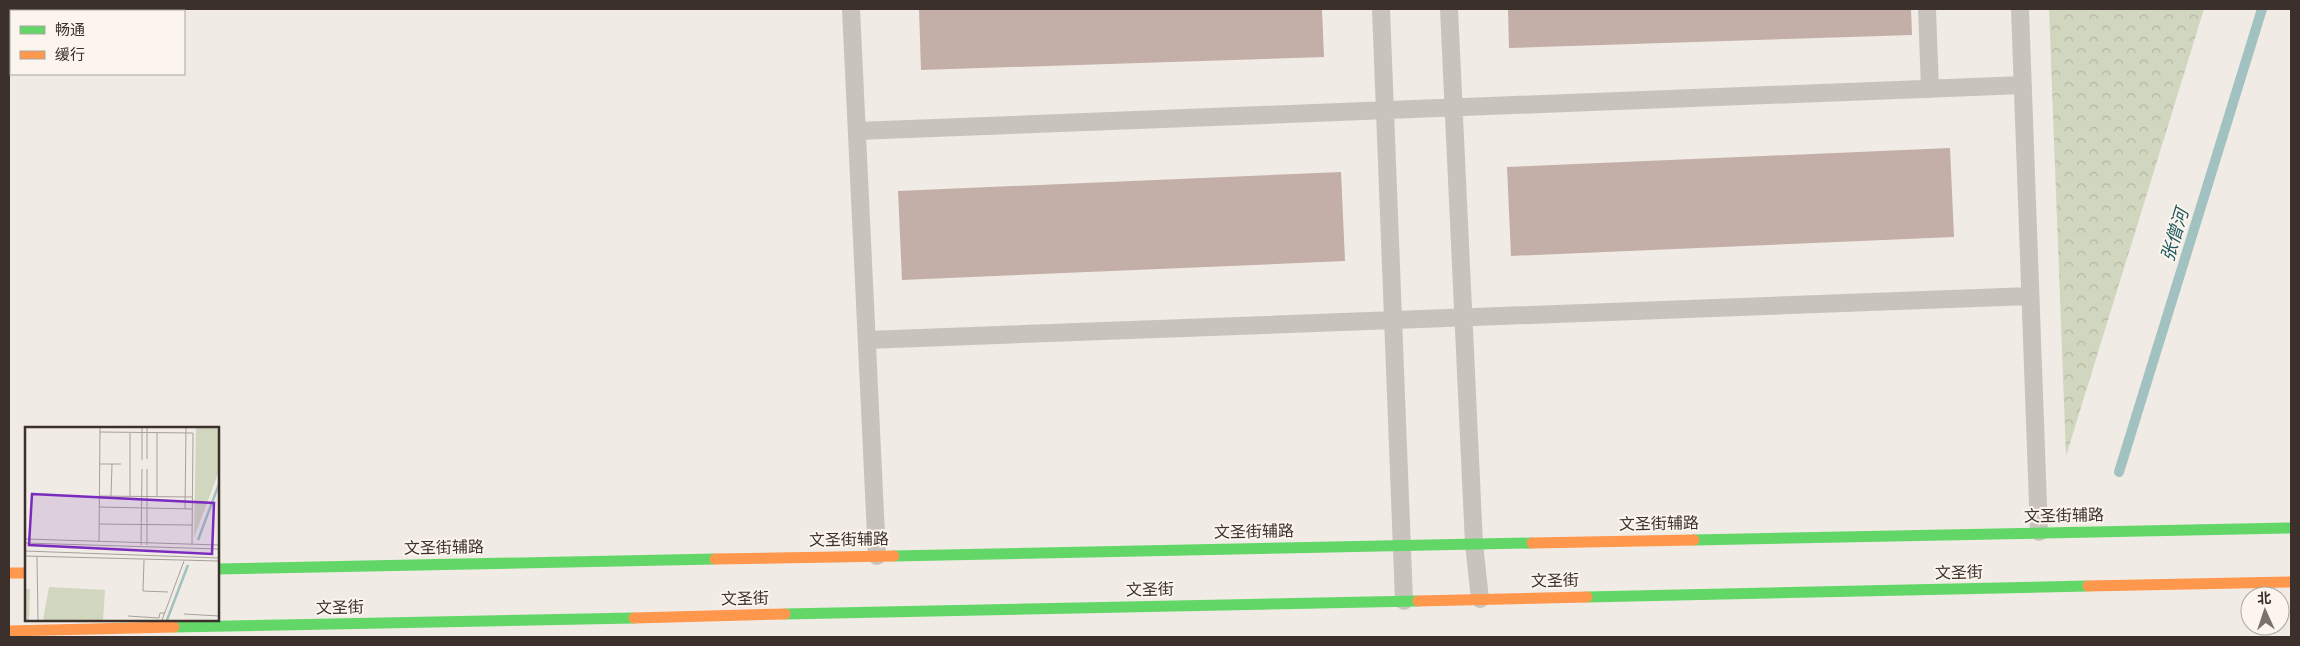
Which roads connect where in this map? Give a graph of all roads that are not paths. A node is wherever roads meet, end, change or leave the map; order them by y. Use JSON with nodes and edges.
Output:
{"nodes":[{"id":1,"x":851,"y":9,"type":"edge"},
{"id":2,"x":1381,"y":9,"type":"edge"},
{"id":3,"x":1449,"y":9,"type":"edge"},
{"id":4,"x":1927,"y":9,"type":"edge"},
{"id":5,"x":2020,"y":9,"type":"edge"},
{"id":6,"x":2023,"y":85,"type":"junction"},
{"id":7,"x":1930,"y":89,"type":"junction"},
{"id":8,"x":1454,"y":107,"type":"junction"},
{"id":9,"x":1385,"y":110,"type":"junction"},
{"id":10,"x":857,"y":131,"type":"junction"},
{"id":11,"x":2030,"y":296,"type":"junction"},
{"id":12,"x":1463,"y":318,"type":"junction"},
{"id":13,"x":1394,"y":320,"type":"junction"},
{"id":14,"x":867,"y":340,"type":"junction"},
{"id":15,"x":2291,"y":528,"type":"edge"},
{"id":16,"x":2039,"y":532,"type":"junction"},
{"id":17,"x":1474,"y":544,"type":"junction"},
{"id":18,"x":1403,"y":545,"type":"junction"},
{"id":19,"x":877,"y":556,"type":"junction"},
{"id":20,"x":219,"y":569,"type":"edge"},
{"id":21,"x":9,"y":573,"type":"edge"},
{"id":22,"x":25,"y":573,"type":"edge"},
{"id":23,"x":2291,"y":582,"type":"edge"},
{"id":24,"x":1480,"y":599,"type":"junction"},
{"id":25,"x":1404,"y":601,"type":"junction"},
{"id":26,"x":9,"y":631,"type":"edge"}],
"edges":[{"from":1,"to":10,"type":"lane"},
{"from":2,"to":9,"type":"lane"},
{"from":3,"to":8,"type":"lane"},
{"from":4,"to":7,"type":"lane"},
{"from":5,"to":6,"type":"lane"},
{"from":6,"to":7,"type":"lane"},
{"from":6,"to":11,"type":"lane"},
{"from":7,"to":8,"type":"lane"},
{"from":8,"to":9,"type":"lane"},
{"from":8,"to":12,"type":"lane"},
{"from":9,"to":10,"type":"lane"},
{"from":9,"to":13,"type":"lane"},
{"from":10,"to":14,"type":"lane"},
{"from":11,"to":12,"type":"lane"},
{"from":11,"to":16,"type":"lane"},
{"from":12,"to":13,"type":"lane"},
{"from":12,"to":17,"type":"lane"},
{"from":13,"to":14,"type":"lane"},
{"from":13,"to":18,"type":"lane"},
{"from":14,"to":19,"type":"lane"},
{"from":15,"to":16,"type":"main road","name":"文圣街辅路"},
{"from":16,"to":17,"type":"main road","name":"文圣街辅路"},
{"from":17,"to":18,"type":"main road","name":"文圣街辅路"},
{"from":17,"to":24,"type":"lane"},
{"from":18,"to":19,"type":"main road","name":"文圣街辅路"},
{"from":18,"to":25,"type":"lane"},
{"from":19,"to":20,"type":"main road","name":"文圣街辅路"},
{"from":21,"to":22,"type":"main road"},
{"from":23,"to":24,"type":"main road","name":"文圣街"},
{"from":24,"to":25,"type":"main road","name":"文圣街"},
{"from":25,"to":26,"type":"main road","name":"文圣街"}]}
